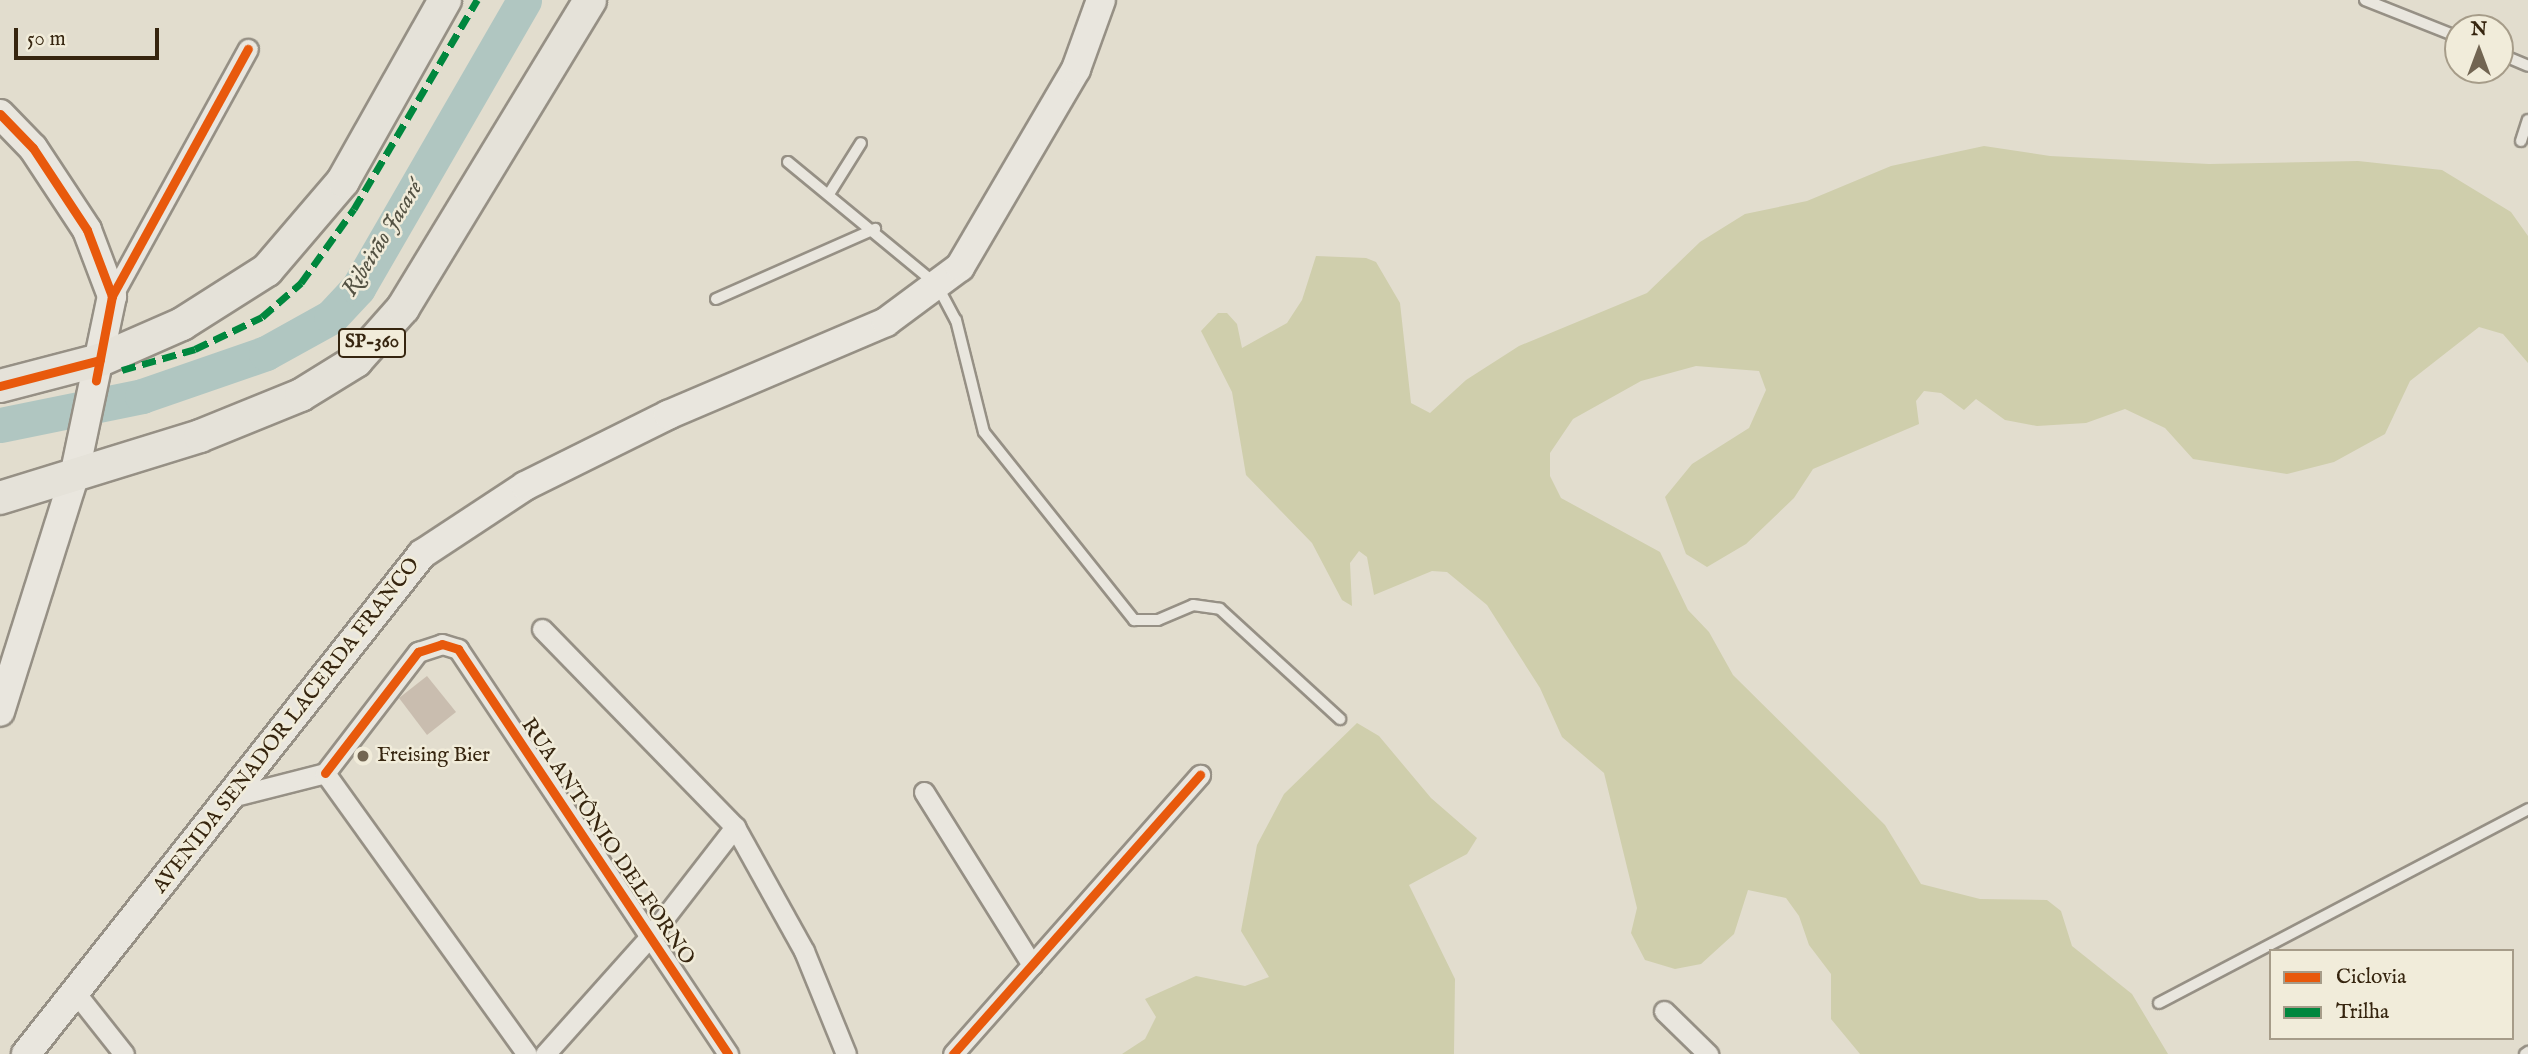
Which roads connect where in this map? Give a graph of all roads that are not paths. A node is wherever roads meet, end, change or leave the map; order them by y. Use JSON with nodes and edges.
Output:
{"nodes":[{"id":1,"x":445,"y":0,"type":"edge"},
{"id":2,"x":590,"y":0,"type":"edge"},
{"id":3,"x":1101,"y":0,"type":"edge"},
{"id":4,"x":2365,"y":0,"type":"edge"},
{"id":5,"x":2444,"y":31,"type":"edge"},
{"id":6,"x":248,"y":49,"type":"dead end"},
{"id":7,"x":0,"y":114,"type":"edge"},
{"id":8,"x":2528,"y":120,"type":"edge"},
{"id":9,"x":2521,"y":141,"type":"dead end"},
{"id":10,"x":861,"y":143,"type":"dead end"},
{"id":11,"x":788,"y":162,"type":"dead end"},
{"id":12,"x":830,"y":194,"type":"junction"},
{"id":13,"x":875,"y":229,"type":"junction"},
{"id":14,"x":937,"y":285,"type":"junction"},
{"id":15,"x":111,"y":296,"type":"junction"},
{"id":16,"x":716,"y":299,"type":"dead end"},
{"id":17,"x":98,"y":370,"type":"junction"},
{"id":18,"x":0,"y":386,"type":"edge"},
{"id":19,"x":76,"y":465,"type":"junction"},
{"id":20,"x":0,"y":498,"type":"edge"},
{"id":21,"x":542,"y":629,"type":"dead end"},
{"id":22,"x":0,"y":712,"type":"edge"},
{"id":23,"x":1340,"y":719,"type":"dead end"},
{"id":24,"x":325,"y":772,"type":"junction"},
{"id":25,"x":1200,"y":775,"type":"dead end"},
{"id":26,"x":924,"y":792,"type":"dead end"},
{"id":27,"x":235,"y":796,"type":"junction"},
{"id":28,"x":2528,"y":809,"type":"edge"},
{"id":29,"x":735,"y":827,"type":"junction"},
{"id":30,"x":648,"y":939,"type":"junction"},
{"id":31,"x":1032,"y":965,"type":"junction"},
{"id":32,"x":75,"y":992,"type":"junction"},
{"id":33,"x":2159,"y":1003,"type":"dead end"},
{"id":34,"x":1664,"y":1011,"type":"dead end"},
{"id":35,"x":26,"y":1054,"type":"edge"},
{"id":36,"x":124,"y":1054,"type":"edge"},
{"id":37,"x":527,"y":1054,"type":"edge"},
{"id":38,"x":545,"y":1054,"type":"edge"},
{"id":39,"x":728,"y":1054,"type":"edge"},
{"id":40,"x":846,"y":1054,"type":"edge"},
{"id":41,"x":953,"y":1054,"type":"edge"},
{"id":42,"x":1708,"y":1054,"type":"edge"}],
"edges":[{"from":1,"to":17,"type":"main road"},
{"from":2,"to":19,"type":"main road","number":"SP-360"},
{"from":3,"to":14,"type":"main road","name":"AVENIDA SENADOR LACERDA FRANCO"},
{"from":4,"to":5,"type":"lane"},
{"from":6,"to":15,"type":"street"},
{"from":7,"to":15,"type":"main road"},
{"from":8,"to":9,"type":"lane"},
{"from":10,"to":12,"type":"lane"},
{"from":11,"to":12,"type":"lane"},
{"from":12,"to":13,"type":"lane"},
{"from":13,"to":14,"type":"lane"},
{"from":13,"to":16,"type":"lane"},
{"from":14,"to":23,"type":"lane"},
{"from":14,"to":27,"type":"main road","name":"AVENIDA SENADOR LACERDA FRANCO"},
{"from":15,"to":17,"type":"main road"},
{"from":17,"to":18,"type":"main road"},
{"from":17,"to":19,"type":"main road"},
{"from":19,"to":20,"type":"main road","number":"SP-360"},
{"from":19,"to":22,"type":"main road"},
{"from":21,"to":29,"type":"street"},
{"from":24,"to":27,"type":"street"},
{"from":24,"to":30,"type":"street","name":"RUA ANTÔNIO DELFORNO"},
{"from":24,"to":37,"type":"street"},
{"from":25,"to":31,"type":"street"},
{"from":26,"to":31,"type":"street"},
{"from":27,"to":32,"type":"main road","name":"AVENIDA SENADOR LACERDA FRANCO"},
{"from":28,"to":33,"type":"lane"},
{"from":29,"to":30,"type":"street"},
{"from":29,"to":40,"type":"street"},
{"from":30,"to":38,"type":"street"},
{"from":30,"to":39,"type":"street","name":"RUA ANTÔNIO DELFORNO"},
{"from":31,"to":41,"type":"street"},
{"from":32,"to":35,"type":"main road","name":"AVENIDA SENADOR LACERDA FRANCO"},
{"from":32,"to":36,"type":"street"},
{"from":34,"to":42,"type":"street"}]}
